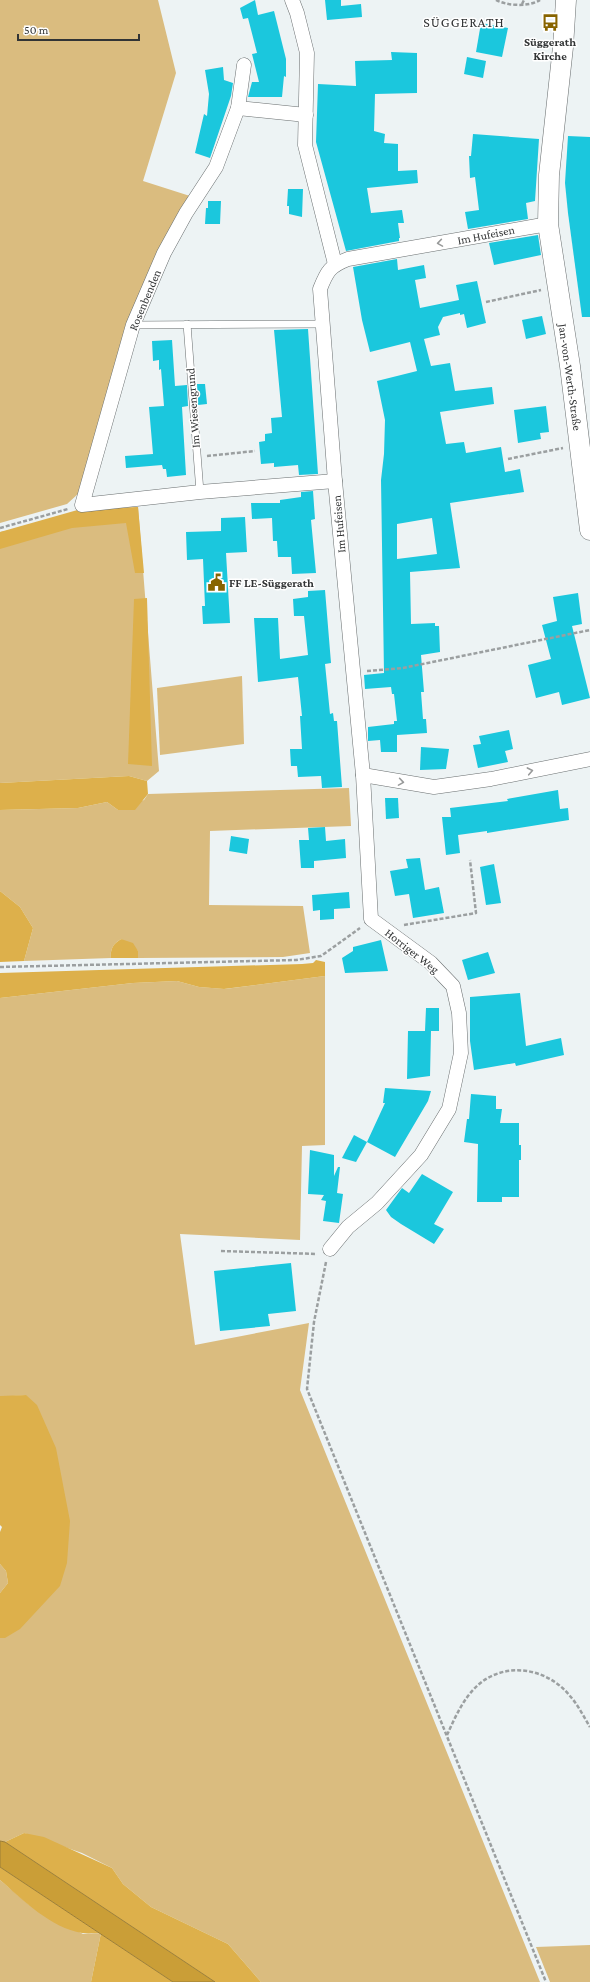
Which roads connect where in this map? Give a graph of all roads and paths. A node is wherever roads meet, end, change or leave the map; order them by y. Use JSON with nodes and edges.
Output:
{"nodes":[{"id":1,"x":292,"y":0,"type":"edge"},
{"id":2,"x":496,"y":0,"type":"edge"},
{"id":3,"x":524,"y":0,"type":"edge"},
{"id":4,"x":540,"y":0,"type":"edge"},
{"id":5,"x":566,"y":0,"type":"edge"},
{"id":6,"x":522,"y":4,"type":"junction"},
{"id":7,"x":244,"y":65,"type":"dead end"},
{"id":8,"x":238,"y":108,"type":"junction"},
{"id":9,"x":306,"y":115,"type":"junction"},
{"id":10,"x":548,"y":224,"type":"junction"},
{"id":11,"x":336,"y":264,"type":"junction"},
{"id":12,"x":558,"y":287,"type":"junction"},
{"id":13,"x":486,"y":302,"type":"dead end"},
{"id":14,"x":187,"y":324,"type":"junction"},
{"id":15,"x":323,"y":324,"type":"junction"},
{"id":16,"x":133,"y":325,"type":"junction"},
{"id":17,"x":579,"y":445,"type":"junction"},
{"id":18,"x":255,"y":451,"type":"dead end"},
{"id":19,"x":197,"y":457,"type":"junction"},
{"id":20,"x":508,"y":459,"type":"dead end"},
{"id":21,"x":334,"y":481,"type":"junction"},
{"id":22,"x":200,"y":492,"type":"junction"},
{"id":23,"x":82,"y":505,"type":"junction"},
{"id":24,"x":0,"y":528,"type":"edge"},
{"id":25,"x":590,"y":530,"type":"edge"},
{"id":26,"x":590,"y":630,"type":"edge"},
{"id":27,"x":352,"y":672,"type":"junction"},
{"id":28,"x":590,"y":760,"type":"edge"},
{"id":29,"x":363,"y":775,"type":"junction"},
{"id":30,"x":470,"y":860,"type":"dead end"},
{"id":31,"x":371,"y":919,"type":"junction"},
{"id":32,"x":392,"y":934,"type":"junction"},
{"id":33,"x":0,"y":967,"type":"edge"},
{"id":34,"x":222,"y":1251,"type":"dead end"},
{"id":35,"x":329,"y":1252,"type":"junction"},
{"id":36,"x":590,"y":1728,"type":"edge"},
{"id":37,"x":446,"y":1735,"type":"junction"},
{"id":38,"x":546,"y":1982,"type":"edge"}],
"edges":[{"from":1,"to":9,"type":"street"},
{"from":2,"to":6,"type":"path"},
{"from":3,"to":6,"type":"path"},
{"from":4,"to":6,"type":"path"},
{"from":5,"to":10,"type":"main road","name":"Jan-von-Werth-Straße"},
{"from":7,"to":8,"type":"street","name":"Rosenbenden"},
{"from":8,"to":9,"type":"street"},
{"from":8,"to":16,"type":"street","name":"Rosenbenden"},
{"from":9,"to":11,"type":"street"},
{"from":10,"to":11,"type":"street","name":"Im Hufeisen","one_way":true},
{"from":10,"to":12,"type":"main road","name":"Jan-von-Werth-Straße"},
{"from":11,"to":15,"type":"street","name":"Im Hufeisen"},
{"from":12,"to":13,"type":"path"},
{"from":12,"to":17,"type":"main road","name":"Jan-von-Werth-Straße"},
{"from":14,"to":15,"type":"lane"},
{"from":14,"to":16,"type":"lane"},
{"from":14,"to":19,"type":"lane","name":"Im Wiesengrund"},
{"from":15,"to":21,"type":"street","name":"Im Hufeisen"},
{"from":16,"to":23,"type":"street","name":"Rosenbenden"},
{"from":17,"to":20,"type":"path"},
{"from":17,"to":25,"type":"main road","name":"Jan-von-Werth-Straße"},
{"from":18,"to":19,"type":"path"},
{"from":19,"to":22,"type":"lane","name":"Im Wiesengrund"},
{"from":21,"to":22,"type":"street"},
{"from":21,"to":27,"type":"street","name":"Im Hufeisen"},
{"from":22,"to":23,"type":"street"},
{"from":23,"to":24,"type":"path"},
{"from":26,"to":27,"type":"path"},
{"from":27,"to":29,"type":"street","name":"Im Hufeisen"},
{"from":29,"to":28,"type":"street","one_way":true},
{"from":29,"to":31,"type":"street"},
{"from":30,"to":32,"type":"path"},
{"from":31,"to":32,"type":"street","name":"Horriger Weg"},
{"from":31,"to":33,"type":"path"},
{"from":32,"to":35,"type":"street","name":"Horriger Weg"},
{"from":34,"to":35,"type":"path"},
{"from":35,"to":37,"type":"path"},
{"from":36,"to":37,"type":"path"},
{"from":37,"to":38,"type":"path"}]}
